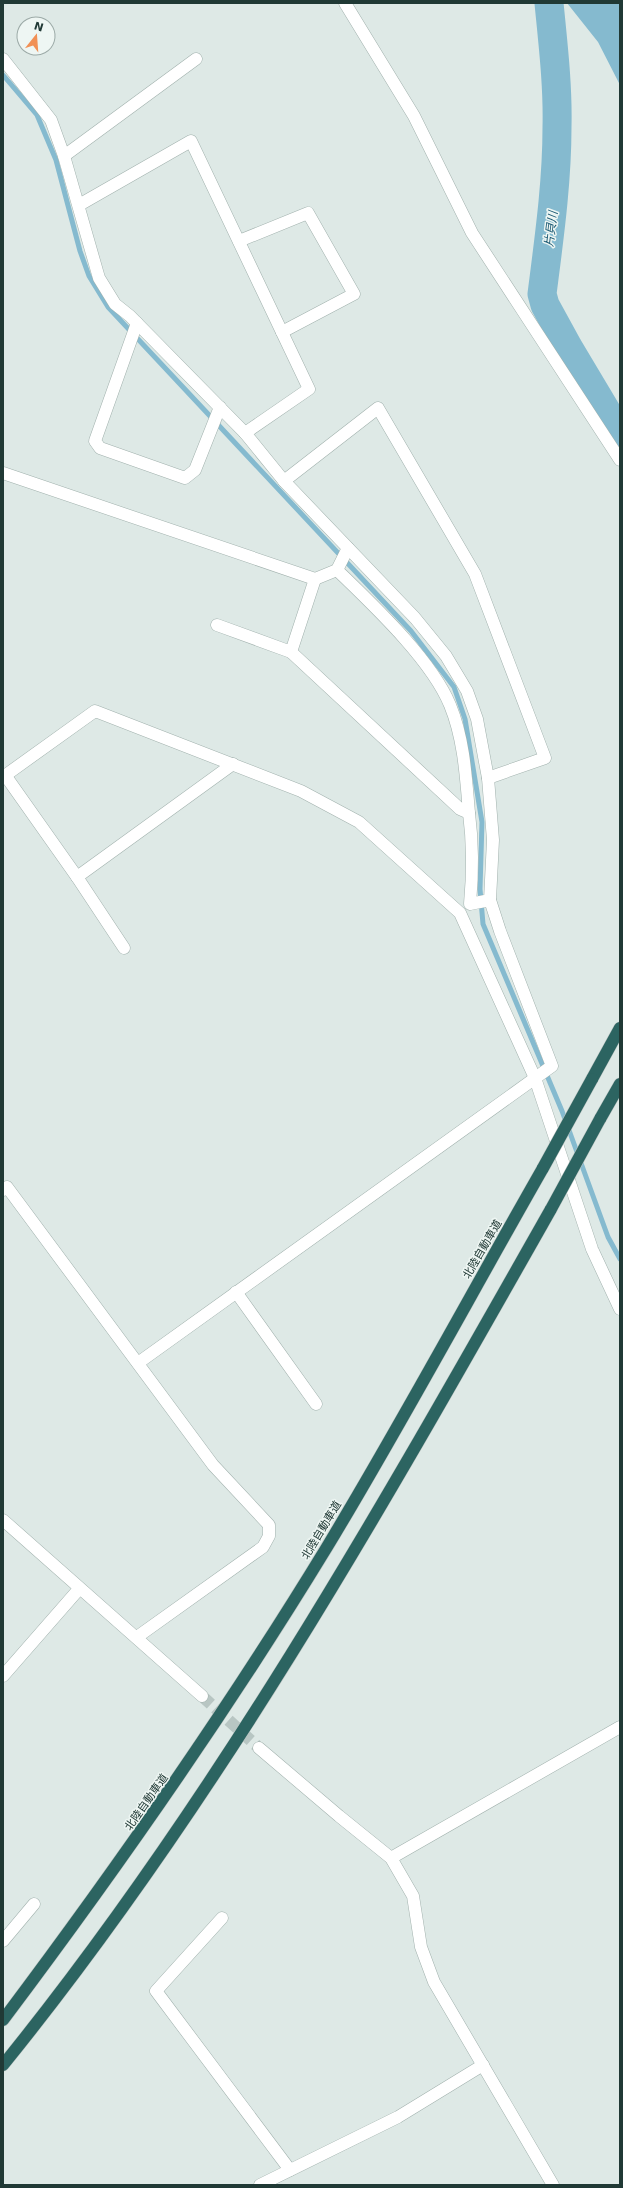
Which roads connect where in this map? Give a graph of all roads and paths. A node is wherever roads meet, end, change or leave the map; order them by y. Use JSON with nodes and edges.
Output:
{"nodes":[{"id":1,"x":345,"y":3,"type":"edge"},
{"id":2,"x":3,"y":59,"type":"edge"},
{"id":3,"x":196,"y":59,"type":"dead end"},
{"id":4,"x":64,"y":156,"type":"junction"},
{"id":5,"x":79,"y":205,"type":"junction"},
{"id":6,"x":239,"y":241,"type":"junction"},
{"id":7,"x":137,"y":323,"type":"junction"},
{"id":8,"x":282,"y":332,"type":"junction"},
{"id":9,"x":220,"y":407,"type":"junction"},
{"id":10,"x":245,"y":432,"type":"junction"},
{"id":11,"x":620,"y":460,"type":"edge"},
{"id":12,"x":3,"y":473,"type":"edge"},
{"id":13,"x":284,"y":481,"type":"junction"},
{"id":14,"x":348,"y":548,"type":"junction"},
{"id":15,"x":337,"y":570,"type":"junction"},
{"id":16,"x":315,"y":579,"type":"junction"},
{"id":17,"x":217,"y":625,"type":"dead end"},
{"id":18,"x":291,"y":652,"type":"junction"},
{"id":19,"x":233,"y":764,"type":"junction"},
{"id":20,"x":4,"y":776,"type":"edge"},
{"id":21,"x":488,"y":778,"type":"junction"},
{"id":22,"x":469,"y":813,"type":"junction"},
{"id":23,"x":77,"y":877,"type":"junction"},
{"id":24,"x":490,"y":900,"type":"junction"},
{"id":25,"x":470,"y":904,"type":"junction"},
{"id":26,"x":460,"y":913,"type":"junction"},
{"id":27,"x":124,"y":948,"type":"dead end"},
{"id":28,"x":620,"y":1028,"type":"edge"},
{"id":29,"x":535,"y":1078,"type":"junction"},
{"id":30,"x":620,"y":1084,"type":"edge"},
{"id":31,"x":3,"y":1190,"type":"edge"},
{"id":32,"x":236,"y":1292,"type":"junction"},
{"id":33,"x":620,"y":1308,"type":"edge"},
{"id":34,"x":138,"y":1363,"type":"junction"},
{"id":35,"x":316,"y":1404,"type":"dead end"},
{"id":36,"x":3,"y":1520,"type":"edge"},
{"id":37,"x":79,"y":1589,"type":"junction"},
{"id":38,"x":136,"y":1637,"type":"junction"},
{"id":39,"x":3,"y":1676,"type":"edge"},
{"id":40,"x":202,"y":1696,"type":"tunnel mouth"},
{"id":41,"x":620,"y":1727,"type":"edge"},
{"id":42,"x":259,"y":1748,"type":"tunnel mouth"},
{"id":43,"x":391,"y":1858,"type":"junction"},
{"id":44,"x":34,"y":1904,"type":"dead end"},
{"id":45,"x":222,"y":1918,"type":"dead end"},
{"id":46,"x":3,"y":1941,"type":"edge"},
{"id":47,"x":3,"y":2020,"type":"edge"},
{"id":48,"x":3,"y":2065,"type":"edge"},
{"id":49,"x":483,"y":2065,"type":"junction"},
{"id":50,"x":290,"y":2170,"type":"junction"},
{"id":51,"x":260,"y":2185,"type":"edge"},
{"id":52,"x":553,"y":2185,"type":"edge"}],
"edges":[{"from":1,"to":11,"type":"street"},
{"from":2,"to":4,"type":"street"},
{"from":3,"to":4,"type":"street"},
{"from":4,"to":5,"type":"street"},
{"from":5,"to":6,"type":"street"},
{"from":5,"to":7,"type":"street"},
{"from":6,"to":8,"type":"street"},
{"from":6,"to":8,"type":"street"},
{"from":7,"to":9,"type":"street"},
{"from":7,"to":9,"type":"street"},
{"from":8,"to":10,"type":"street"},
{"from":9,"to":10,"type":"street"},
{"from":10,"to":13,"type":"street"},
{"from":12,"to":16,"type":"street"},
{"from":13,"to":14,"type":"street"},
{"from":13,"to":21,"type":"street"},
{"from":14,"to":15,"type":"street"},
{"from":14,"to":21,"type":"street"},
{"from":15,"to":16,"type":"street"},
{"from":15,"to":22,"type":"street"},
{"from":16,"to":18,"type":"street"},
{"from":17,"to":18,"type":"street"},
{"from":18,"to":22,"type":"street"},
{"from":19,"to":20,"type":"street"},
{"from":19,"to":23,"type":"street"},
{"from":19,"to":26,"type":"street"},
{"from":20,"to":23,"type":"street"},
{"from":21,"to":24,"type":"street"},
{"from":22,"to":25,"type":"street"},
{"from":23,"to":27,"type":"street"},
{"from":24,"to":25,"type":"street"},
{"from":24,"to":29,"type":"street"},
{"from":25,"to":26,"type":"street"},
{"from":26,"to":29,"type":"street"},
{"from":28,"to":47,"type":"highway","name":"北陸自動車道","bridge":true},
{"from":29,"to":32,"type":"street"},
{"from":29,"to":33,"type":"street"},
{"from":30,"to":48,"type":"highway","bridge":true},
{"from":31,"to":34,"type":"street"},
{"from":32,"to":34,"type":"street"},
{"from":32,"to":35,"type":"street"},
{"from":34,"to":38,"type":"street"},
{"from":36,"to":37,"type":"street"},
{"from":37,"to":38,"type":"street"},
{"from":37,"to":39,"type":"street"},
{"from":38,"to":40,"type":"street"},
{"from":41,"to":43,"type":"street"},
{"from":42,"to":43,"type":"street"},
{"from":43,"to":49,"type":"street"},
{"from":44,"to":46,"type":"street"},
{"from":45,"to":50,"type":"street"},
{"from":49,"to":50,"type":"street"},
{"from":49,"to":52,"type":"street"},
{"from":50,"to":51,"type":"street"}]}
